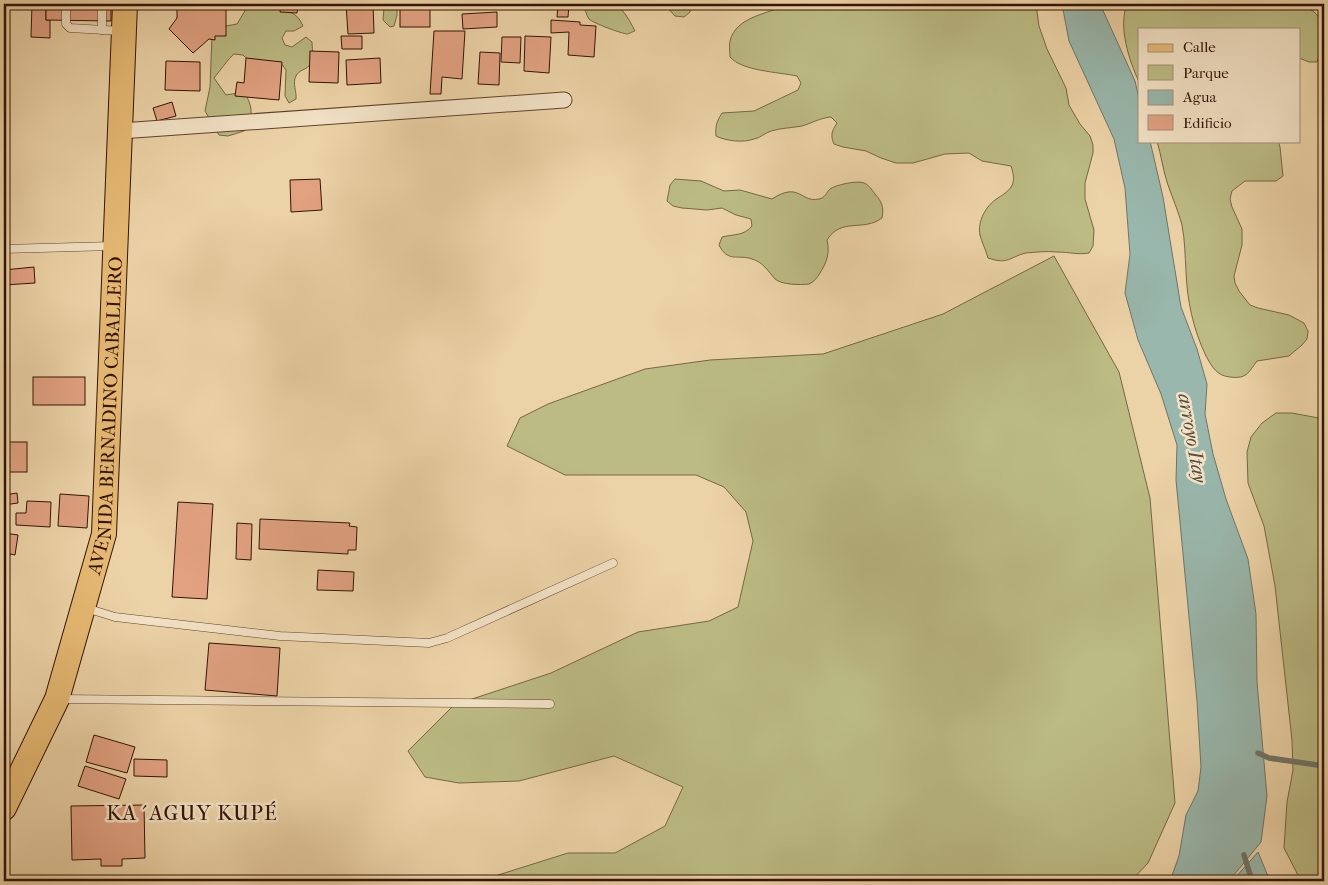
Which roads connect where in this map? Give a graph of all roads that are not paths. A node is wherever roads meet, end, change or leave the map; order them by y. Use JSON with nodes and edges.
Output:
{"nodes":[{"id":1,"x":66,"y":4,"type":"edge"},
{"id":2,"x":102,"y":4,"type":"edge"},
{"id":3,"x":125,"y":4,"type":"edge"},
{"id":4,"x":113,"y":30,"type":"junction"},
{"id":5,"x":564,"y":100,"type":"dead end"},
{"id":6,"x":120,"y":131,"type":"junction"},
{"id":7,"x":116,"y":246,"type":"junction"},
{"id":8,"x":4,"y":249,"type":"edge"},
{"id":9,"x":613,"y":563,"type":"dead end"},
{"id":10,"x":84,"y":607,"type":"junction"},
{"id":11,"x":57,"y":699,"type":"junction"},
{"id":12,"x":550,"y":704,"type":"dead end"},
{"id":13,"x":4,"y":808,"type":"edge"}],
"edges":[{"from":1,"to":4,"type":"lane"},
{"from":2,"to":4,"type":"lane"},
{"from":3,"to":4,"type":"main road","name":"AVENIDA BERNADINO CABALLERO"},
{"from":4,"to":6,"type":"main road","name":"AVENIDA BERNADINO CABALLERO"},
{"from":5,"to":6,"type":"street"},
{"from":6,"to":7,"type":"main road","name":"AVENIDA BERNADINO CABALLERO"},
{"from":7,"to":8,"type":"lane"},
{"from":7,"to":10,"type":"main road","name":"AVENIDA BERNADINO CABALLERO"},
{"from":9,"to":10,"type":"lane"},
{"from":10,"to":11,"type":"main road","name":"AVENIDA BERNADINO CABALLERO"},
{"from":11,"to":12,"type":"lane"},
{"from":11,"to":13,"type":"main road","name":"AVENIDA BERNADINO CABALLERO"}]}
